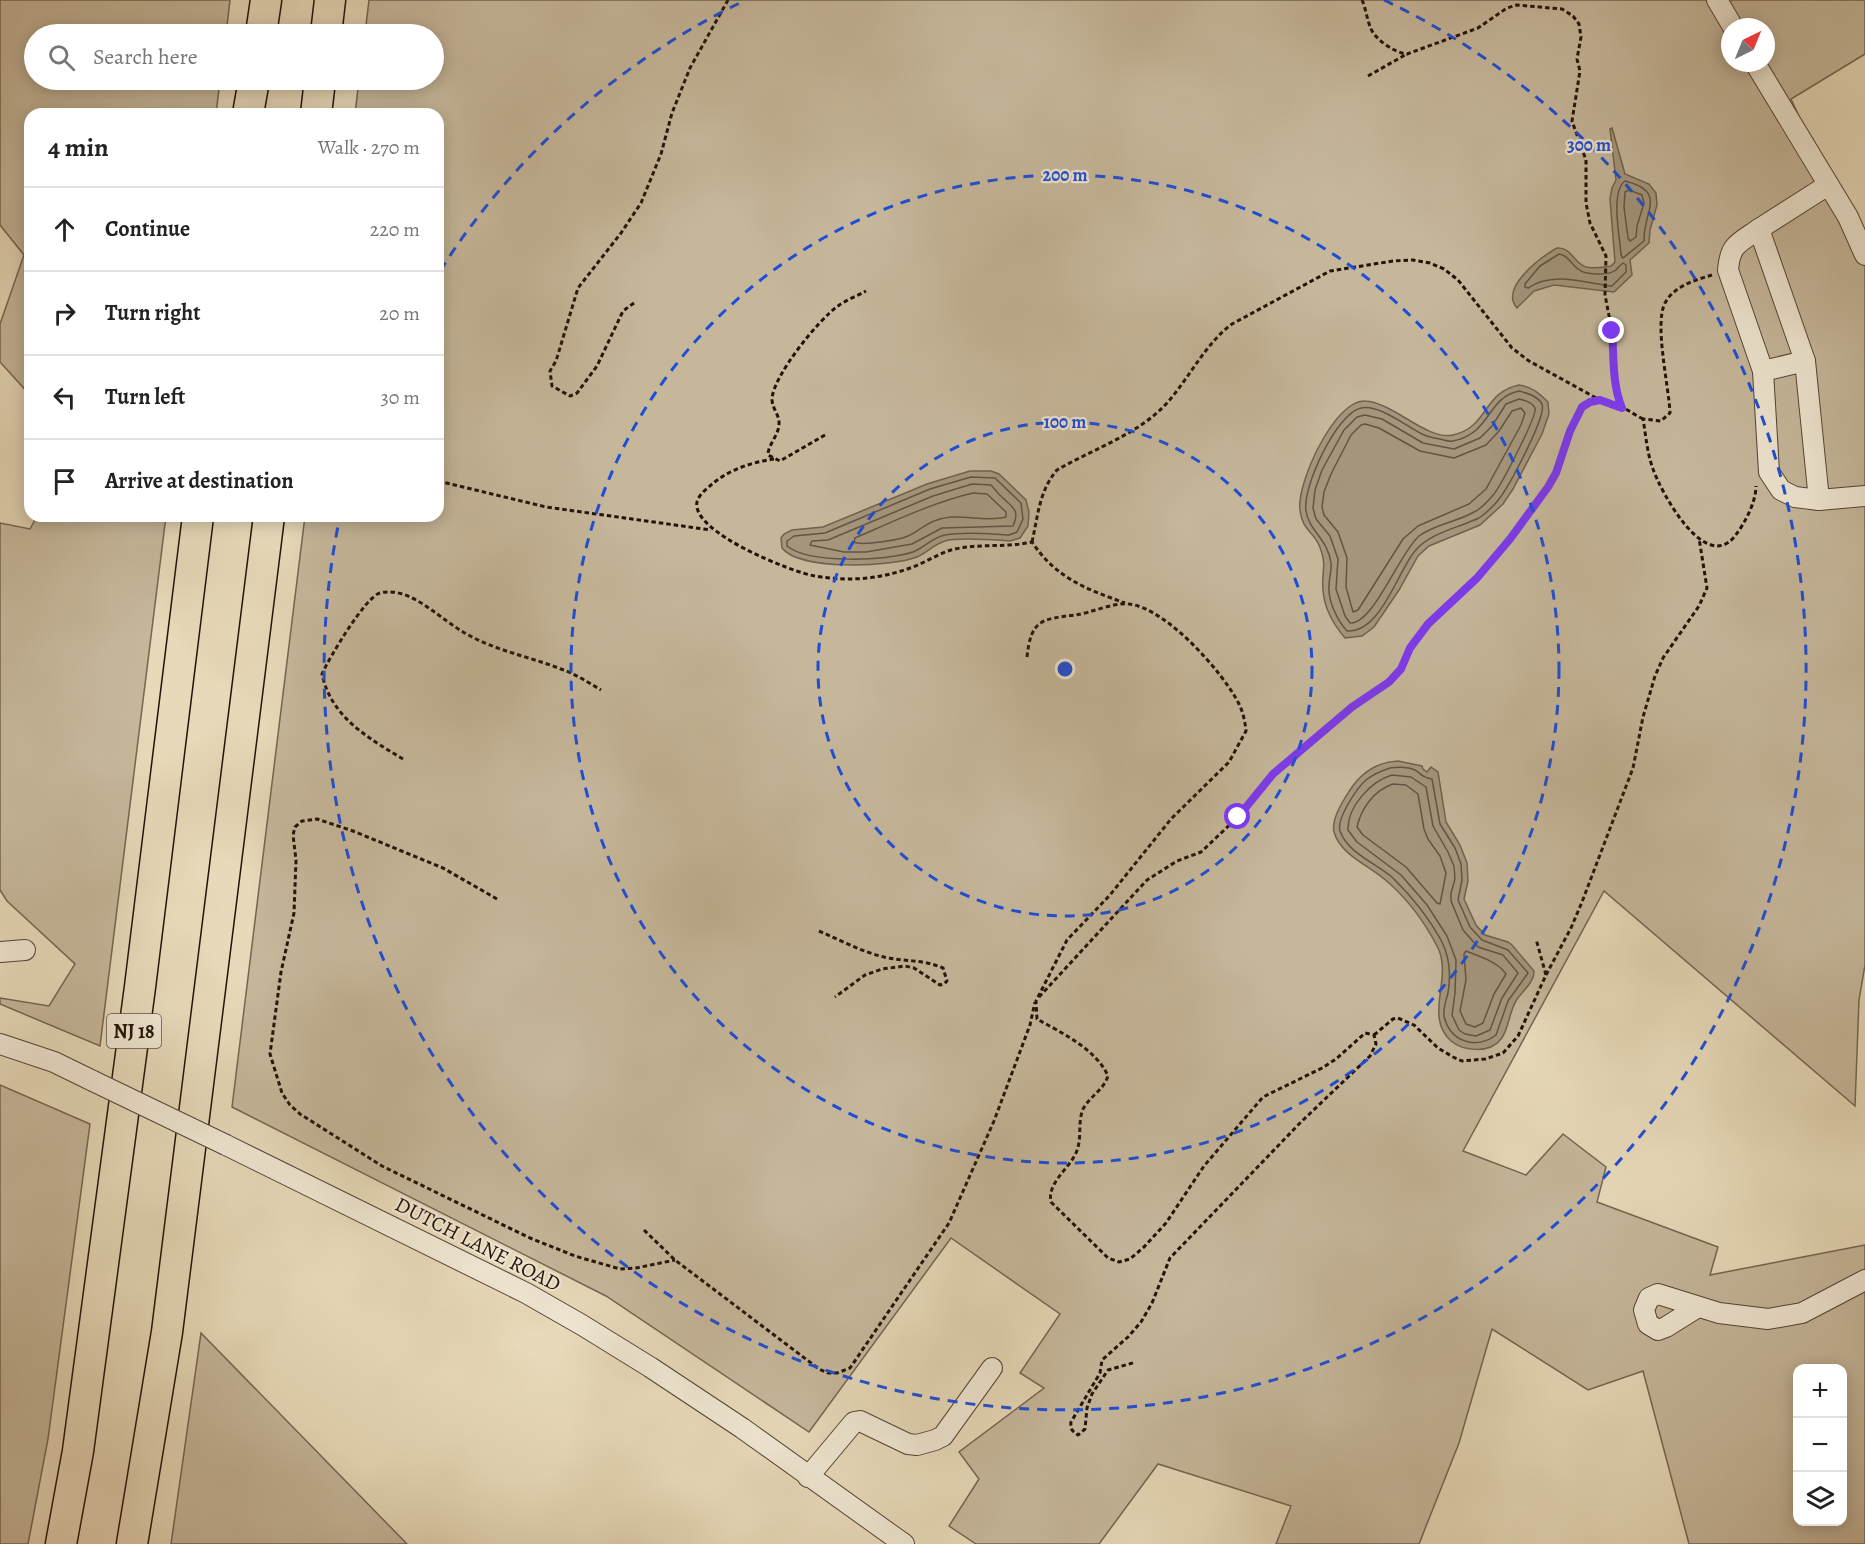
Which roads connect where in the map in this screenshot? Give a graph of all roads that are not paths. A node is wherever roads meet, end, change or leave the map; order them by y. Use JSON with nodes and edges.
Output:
{"nodes":[{"id":1,"x":266,"y":0,"type":"edge"},
{"id":2,"x":330,"y":0,"type":"edge"},
{"id":3,"x":1717,"y":0,"type":"edge"},
{"id":4,"x":1728,"y":18,"type":"edge"},
{"id":5,"x":262,"y":24,"type":"edge"},
{"id":6,"x":327,"y":24,"type":"edge"},
{"id":7,"x":1760,"y":72,"type":"edge"},
{"id":8,"x":252,"y":90,"type":"edge"},
{"id":9,"x":319,"y":90,"type":"edge"},
{"id":10,"x":249,"y":108,"type":"edge"},
{"id":11,"x":317,"y":108,"type":"edge"},
{"id":12,"x":1828,"y":185,"type":"junction"},
{"id":13,"x":1759,"y":229,"type":"junction"},
{"id":14,"x":1865,"y":255,"type":"edge"},
{"id":15,"x":1805,"y":361,"type":"junction"},
{"id":16,"x":1764,"y":371,"type":"junction"},
{"id":17,"x":1865,"y":496,"type":"edge"},
{"id":18,"x":1819,"y":500,"type":"junction"},
{"id":19,"x":197,"y":522,"type":"edge"},
{"id":20,"x":268,"y":522,"type":"edge"},
{"id":21,"x":25,"y":950,"type":"dead end"},
{"id":22,"x":0,"y":951,"type":"edge"},
{"id":23,"x":0,"y":1044,"type":"edge"},
{"id":24,"x":1865,"y":1280,"type":"edge"},
{"id":25,"x":1698,"y":1307,"type":"dead end"},
{"id":26,"x":992,"y":1368,"type":"dead end"},
{"id":27,"x":808,"y":1477,"type":"junction"},
{"id":28,"x":61,"y":1544,"type":"edge"},
{"id":29,"x":132,"y":1544,"type":"edge"},
{"id":30,"x":903,"y":1544,"type":"edge"}],
"edges":[{"from":1,"to":5,"type":"highway"},
{"from":2,"to":6,"type":"highway"},
{"from":3,"to":4,"type":"street"},
{"from":7,"to":12,"type":"street"},
{"from":8,"to":10,"type":"highway"},
{"from":9,"to":11,"type":"highway"},
{"from":12,"to":13,"type":"street"},
{"from":12,"to":14,"type":"street"},
{"from":13,"to":15,"type":"street"},
{"from":13,"to":16,"type":"street"},
{"from":15,"to":16,"type":"street"},
{"from":15,"to":18,"type":"street"},
{"from":16,"to":18,"type":"street"},
{"from":17,"to":18,"type":"street"},
{"from":19,"to":28,"type":"highway","number":"NJ 18"},
{"from":20,"to":29,"type":"highway"},
{"from":21,"to":22,"type":"street"},
{"from":23,"to":27,"type":"street","name":"DUTCH LANE ROAD","bridge":true},
{"from":24,"to":25,"type":"street"},
{"from":26,"to":27,"type":"street"},
{"from":27,"to":30,"type":"street","name":"DUTCH LANE ROAD"}]}
